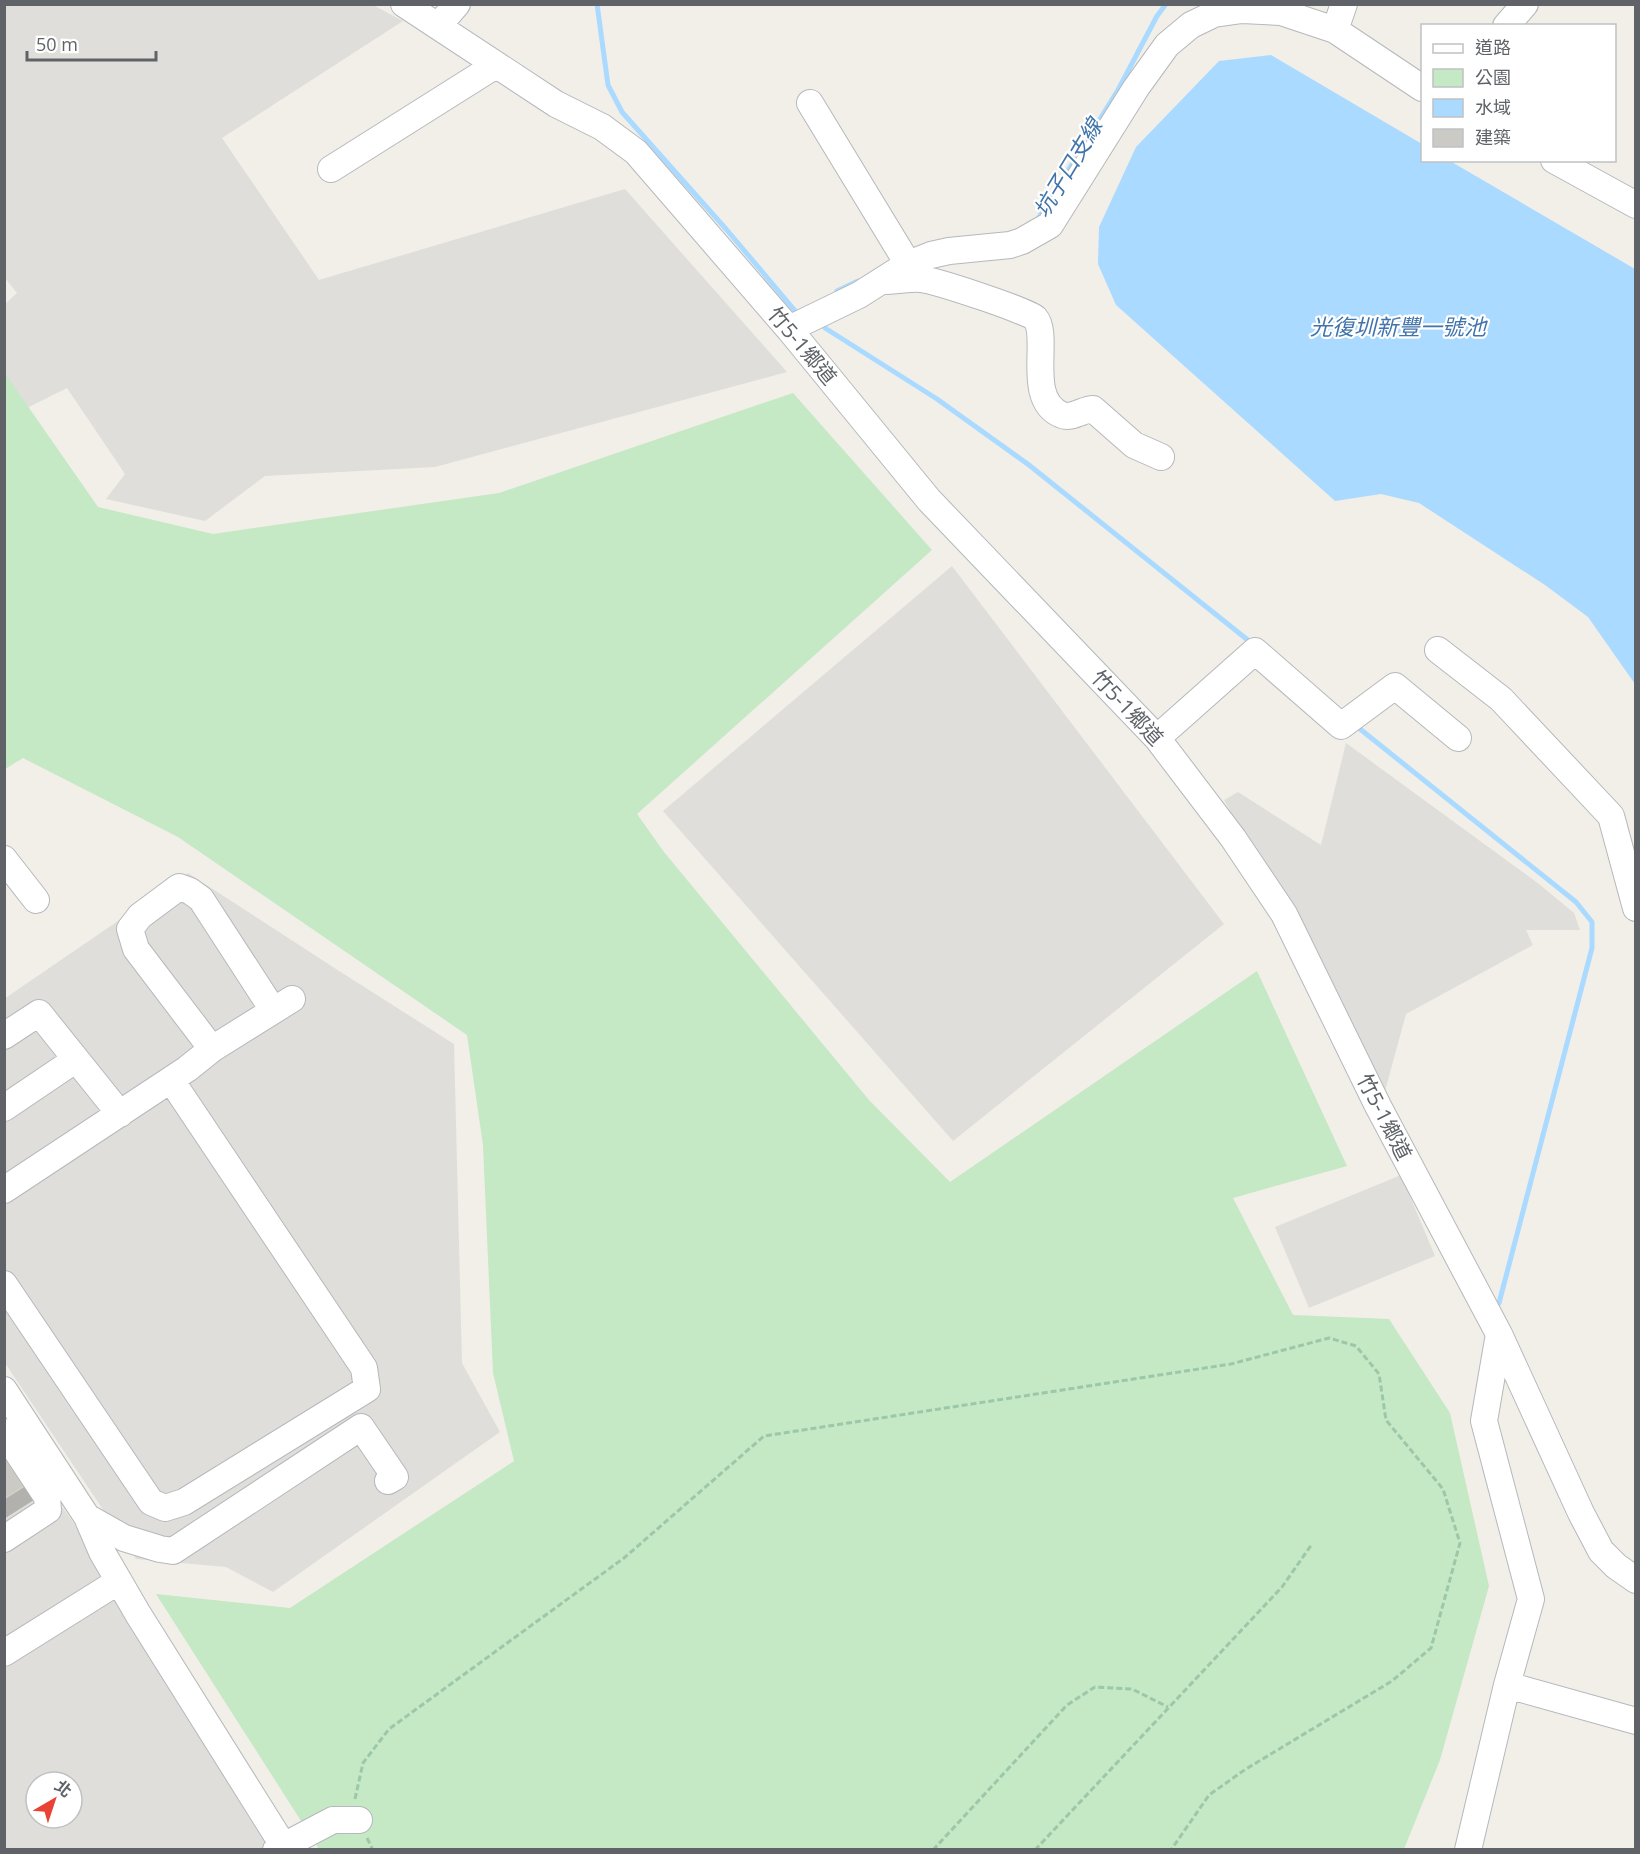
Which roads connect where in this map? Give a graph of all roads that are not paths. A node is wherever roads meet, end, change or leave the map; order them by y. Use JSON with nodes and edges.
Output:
{"nodes":[{"id":1,"x":404,"y":4,"type":"edge"},
{"id":2,"x":457,"y":4,"type":"edge"},
{"id":3,"x":1344,"y":4,"type":"edge"},
{"id":4,"x":1525,"y":4,"type":"edge"},
{"id":5,"x":1508,"y":24,"type":"edge"},
{"id":6,"x":438,"y":26,"type":"junction"},
{"id":7,"x":1335,"y":30,"type":"junction"},
{"id":8,"x":496,"y":65,"type":"junction"},
{"id":9,"x":1421,"y":87,"type":"edge"},
{"id":10,"x":810,"y":103,"type":"dead end"},
{"id":11,"x":1558,"y":162,"type":"edge"},
{"id":12,"x":331,"y":169,"type":"dead end"},
{"id":13,"x":1635,"y":205,"type":"edge"},
{"id":14,"x":908,"y":264,"type":"junction"},
{"id":15,"x":881,"y":281,"type":"junction"},
{"id":16,"x":789,"y":329,"type":"junction"},
{"id":17,"x":1161,"y":457,"type":"dead end"},
{"id":18,"x":1438,"y":650,"type":"dead end"},
{"id":19,"x":1157,"y":738,"type":"junction"},
{"id":20,"x":1458,"y":738,"type":"dead end"},
{"id":21,"x":7,"y":867,"type":"edge"},
{"id":22,"x":36,"y":900,"type":"dead end"},
{"id":23,"x":1635,"y":908,"type":"edge"},
{"id":24,"x":4,"y":1036,"type":"edge"},
{"id":25,"x":212,"y":1049,"type":"junction"},
{"id":26,"x":75,"y":1060,"type":"junction"},
{"id":27,"x":171,"y":1080,"type":"junction"},
{"id":28,"x":4,"y":1108,"type":"edge"},
{"id":29,"x":120,"y":1114,"type":"junction"},
{"id":30,"x":4,"y":1190,"type":"edge"},
{"id":31,"x":4,"y":1284,"type":"edge"},
{"id":32,"x":1499,"y":1334,"type":"junction"},
{"id":33,"x":4,"y":1390,"type":"edge"},
{"id":34,"x":4,"y":1432,"type":"edge"},
{"id":35,"x":388,"y":1481,"type":"dead end"},
{"id":36,"x":87,"y":1517,"type":"junction"},
{"id":37,"x":4,"y":1539,"type":"edge"},
{"id":38,"x":1635,"y":1580,"type":"edge"},
{"id":39,"x":119,"y":1581,"type":"junction"},
{"id":40,"x":4,"y":1653,"type":"edge"},
{"id":41,"x":1507,"y":1684,"type":"junction"},
{"id":42,"x":1635,"y":1721,"type":"edge"},
{"id":43,"x":359,"y":1820,"type":"road end"},
{"id":44,"x":282,"y":1848,"type":"edge"},
{"id":45,"x":1468,"y":1850,"type":"edge"}],
"edges":[{"from":1,"to":6,"type":"street","name":"竹5-1鄉道"},
{"from":2,"to":6,"type":"street"},
{"from":3,"to":7,"type":"street"},
{"from":4,"to":5,"type":"street"},
{"from":6,"to":8,"type":"street","name":"竹5-1鄉道"},
{"from":7,"to":9,"type":"street"},
{"from":7,"to":14,"type":"street"},
{"from":8,"to":12,"type":"street"},
{"from":8,"to":16,"type":"street","name":"竹5-1鄉道"},
{"from":10,"to":14,"type":"street"},
{"from":11,"to":13,"type":"street"},
{"from":14,"to":15,"type":"street"},
{"from":15,"to":16,"type":"street"},
{"from":15,"to":17,"type":"street"},
{"from":16,"to":19,"type":"street","name":"竹5-1鄉道"},
{"from":18,"to":23,"type":"street"},
{"from":19,"to":20,"type":"street"},
{"from":19,"to":32,"type":"street","name":"竹5-1鄉道"},
{"from":21,"to":22,"type":"street"},
{"from":24,"to":26,"type":"street"},
{"from":25,"to":25,"type":"street"},
{"from":25,"to":27,"type":"street"},
{"from":26,"to":28,"type":"street"},
{"from":26,"to":29,"type":"street"},
{"from":27,"to":29,"type":"street"},
{"from":27,"to":31,"type":"street"},
{"from":29,"to":30,"type":"street"},
{"from":32,"to":38,"type":"street","name":"竹5-1鄉道"},
{"from":32,"to":41,"type":"street"},
{"from":33,"to":36,"type":"street"},
{"from":34,"to":37,"type":"street"},
{"from":35,"to":36,"type":"street"},
{"from":36,"to":39,"type":"street"},
{"from":39,"to":40,"type":"street"},
{"from":39,"to":44,"type":"street"},
{"from":41,"to":42,"type":"street"},
{"from":41,"to":45,"type":"street"},
{"from":43,"to":44,"type":"street"}]}
